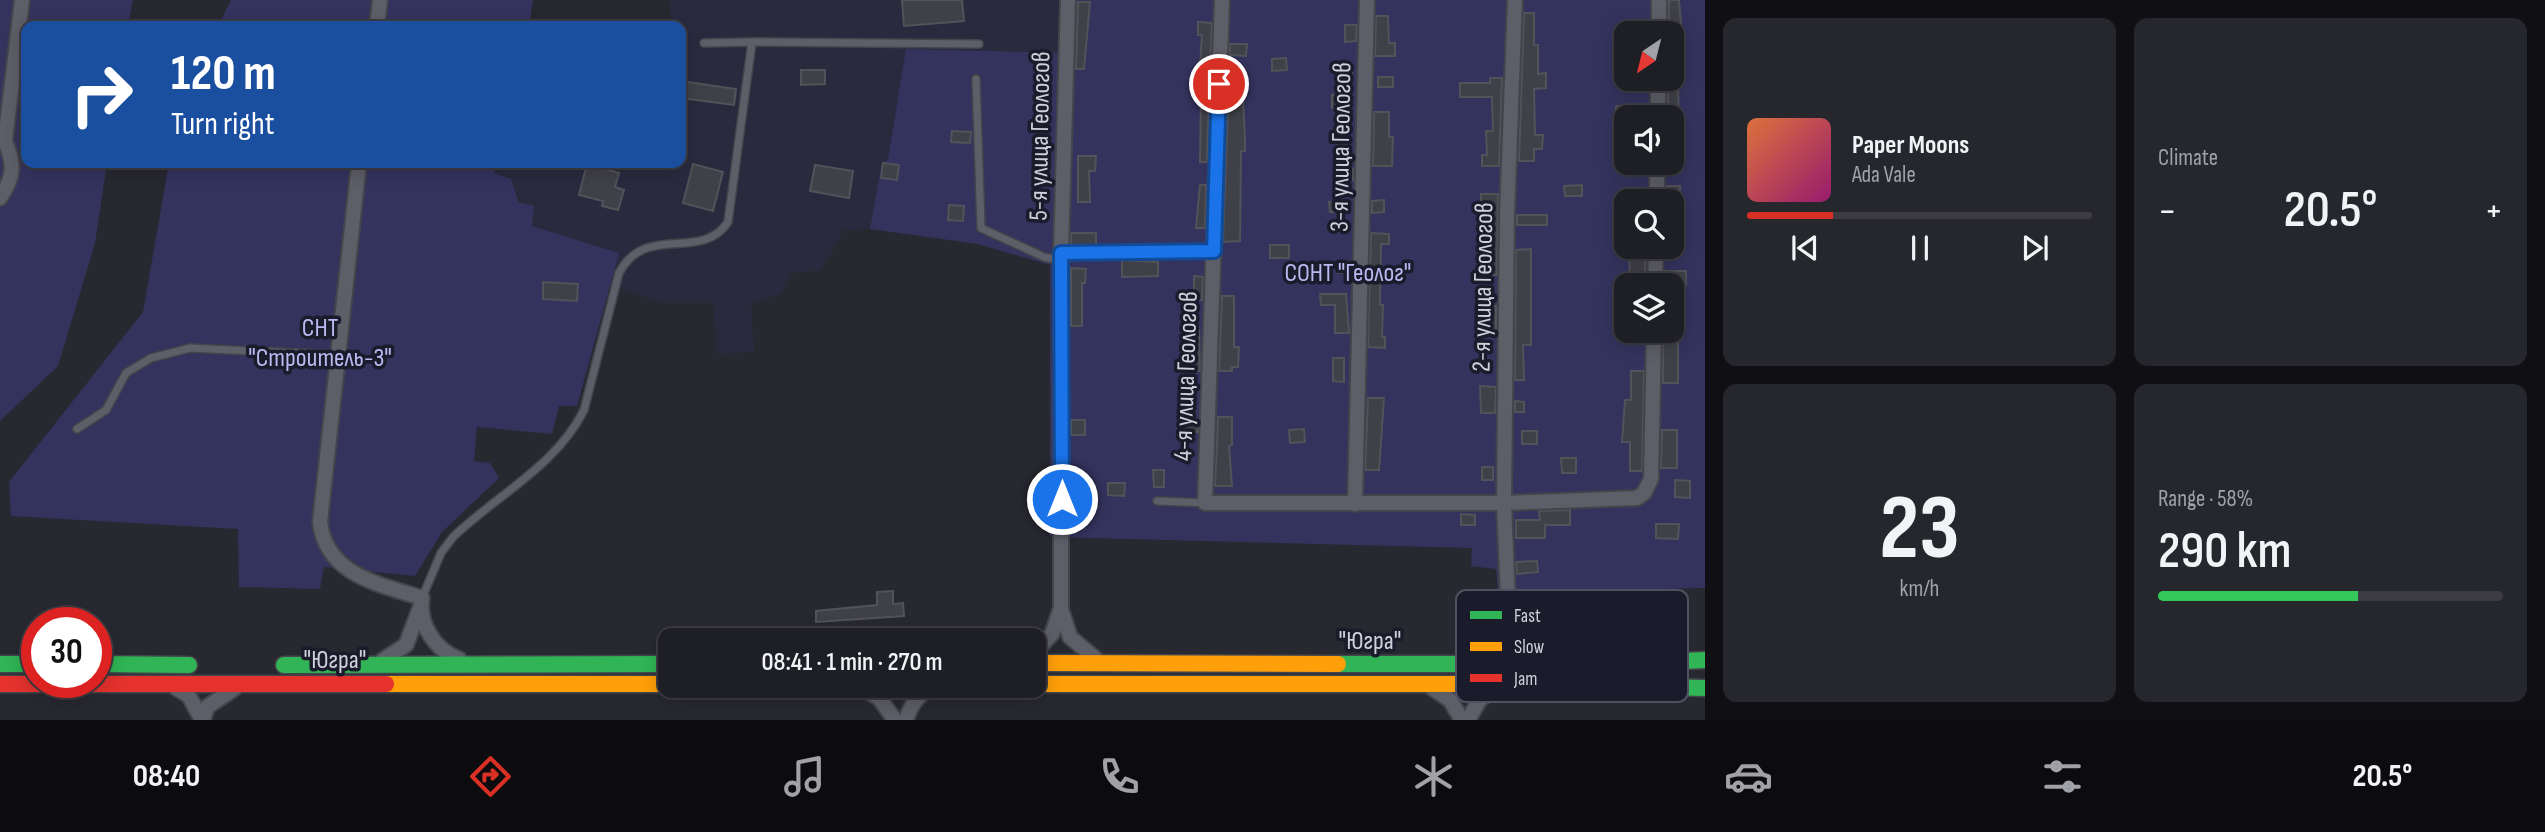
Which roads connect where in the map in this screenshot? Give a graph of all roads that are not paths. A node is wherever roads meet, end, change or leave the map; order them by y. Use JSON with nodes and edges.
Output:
{"nodes":[{"id":1,"x":22,"y":0,"type":"edge"},
{"id":2,"x":380,"y":0,"type":"edge"},
{"id":3,"x":1068,"y":0,"type":"edge"},
{"id":4,"x":1222,"y":0,"type":"edge"},
{"id":5,"x":1367,"y":0,"type":"edge"},
{"id":6,"x":1515,"y":0,"type":"edge"},
{"id":7,"x":1659,"y":0,"type":"edge"},
{"id":8,"x":378,"y":21,"type":"edge"},
{"id":9,"x":1659,"y":21,"type":"edge"},
{"id":10,"x":752,"y":42,"type":"junction"},
{"id":11,"x":704,"y":43,"type":"dead end"},
{"id":12,"x":979,"y":44,"type":"dead end"},
{"id":13,"x":976,"y":79,"type":"dead end"},
{"id":14,"x":3,"y":141,"type":"edge"},
{"id":15,"x":358,"y":168,"type":"edge"},
{"id":16,"x":0,"y":198,"type":"edge"},
{"id":17,"x":1214,"y":251,"type":"junction"},
{"id":18,"x":1061,"y":257,"type":"junction"},
{"id":19,"x":1654,"y":343,"type":"edge"},
{"id":20,"x":337,"y":355,"type":"junction"},
{"id":21,"x":77,"y":429,"type":"dead end"},
{"id":22,"x":1157,"y":500,"type":"dead end"},
{"id":23,"x":1205,"y":503,"type":"junction"},
{"id":24,"x":1504,"y":503,"type":"junction"},
{"id":25,"x":1355,"y":504,"type":"junction"},
{"id":26,"x":1508,"y":590,"type":"edge"},
{"id":27,"x":421,"y":601,"type":"junction"},
{"id":28,"x":1061,"y":608,"type":"junction"},
{"id":29,"x":1046,"y":640,"type":"edge"},
{"id":30,"x":1046,"y":663,"type":"edge"},
{"id":31,"x":0,"y":664,"type":"edge"},
{"id":32,"x":21,"y":664,"type":"edge"},
{"id":33,"x":112,"y":664,"type":"edge"},
{"id":34,"x":368,"y":664,"type":"junction"},
{"id":35,"x":473,"y":664,"type":"junction"},
{"id":36,"x":658,"y":664,"type":"edge"},
{"id":37,"x":1116,"y":664,"type":"junction"},
{"id":38,"x":1456,"y":664,"type":"edge"},
{"id":39,"x":201,"y":665,"type":"dead end"},
{"id":40,"x":270,"y":665,"type":"dead end"},
{"id":41,"x":164,"y":683,"type":"junction"},
{"id":42,"x":247,"y":683,"type":"junction"},
{"id":43,"x":1420,"y":683,"type":"junction"},
{"id":44,"x":1456,"y":683,"type":"edge"},
{"id":45,"x":0,"y":684,"type":"edge"},
{"id":46,"x":658,"y":684,"type":"edge"},
{"id":47,"x":1046,"y":684,"type":"edge"},
{"id":48,"x":879,"y":698,"type":"edge"},
{"id":49,"x":918,"y":698,"type":"edge"},
{"id":50,"x":1478,"y":702,"type":"edge"},
{"id":51,"x":203,"y":720,"type":"edge"},
{"id":52,"x":895,"y":720,"type":"edge"},
{"id":53,"x":906,"y":720,"type":"edge"},
{"id":54,"x":1461,"y":720,"type":"edge"},
{"id":55,"x":1468,"y":720,"type":"edge"}],
"edges":[{"from":1,"to":14,"type":"street"},
{"from":2,"to":8,"type":"street"},
{"from":3,"to":18,"type":"street","name":"5-я улица Геологов"},
{"from":4,"to":17,"type":"street","name":"4-я улица Геологов"},
{"from":5,"to":25,"type":"street","name":"3-я улица Геологов"},
{"from":6,"to":24,"type":"street","name":"2-я улица Геологов"},
{"from":7,"to":9,"type":"street"},
{"from":10,"to":11,"type":"lane"},
{"from":10,"to":12,"type":"lane"},
{"from":10,"to":27,"type":"lane"},
{"from":13,"to":18,"type":"lane"},
{"from":14,"to":16,"type":"street"},
{"from":15,"to":20,"type":"street"},
{"from":17,"to":18,"type":"lane"},
{"from":17,"to":23,"type":"street","name":"4-я улица Геологов"},
{"from":18,"to":28,"type":"street","name":"5-я улица Геологов"},
{"from":19,"to":24,"type":"street"},
{"from":20,"to":21,"type":"lane"},
{"from":20,"to":27,"type":"street"},
{"from":22,"to":23,"type":"lane"},
{"from":23,"to":25,"type":"street"},
{"from":24,"to":25,"type":"street"},
{"from":24,"to":26,"type":"street","name":"2-я улица Геологов"},
{"from":27,"to":34,"type":"street"},
{"from":27,"to":35,"type":"street"},
{"from":28,"to":29,"type":"street"},
{"from":28,"to":37,"type":"street"},
{"from":30,"to":37,"type":"highway","name":"\"Югра\""},
{"from":31,"to":32,"type":"highway"},
{"from":33,"to":39,"type":"highway"},
{"from":34,"to":35,"type":"highway","name":"\"Югра\""},
{"from":34,"to":40,"type":"highway","name":"\"Югра\""},
{"from":35,"to":36,"type":"highway","name":"\"Югра\""},
{"from":37,"to":38,"type":"highway","name":"\"Югра\""},
{"from":41,"to":42,"type":"highway","name":"\"Югра\""},
{"from":41,"to":45,"type":"highway","name":"\"Югра\""},
{"from":41,"to":51,"type":"street"},
{"from":42,"to":46,"type":"highway","name":"\"Югра\""},
{"from":42,"to":51,"type":"street"},
{"from":43,"to":44,"type":"highway","name":"\"Югра\""},
{"from":43,"to":47,"type":"highway","name":"\"Югра\""},
{"from":43,"to":54,"type":"street"},
{"from":48,"to":52,"type":"street"},
{"from":49,"to":53,"type":"street"},
{"from":50,"to":55,"type":"street"}]}
